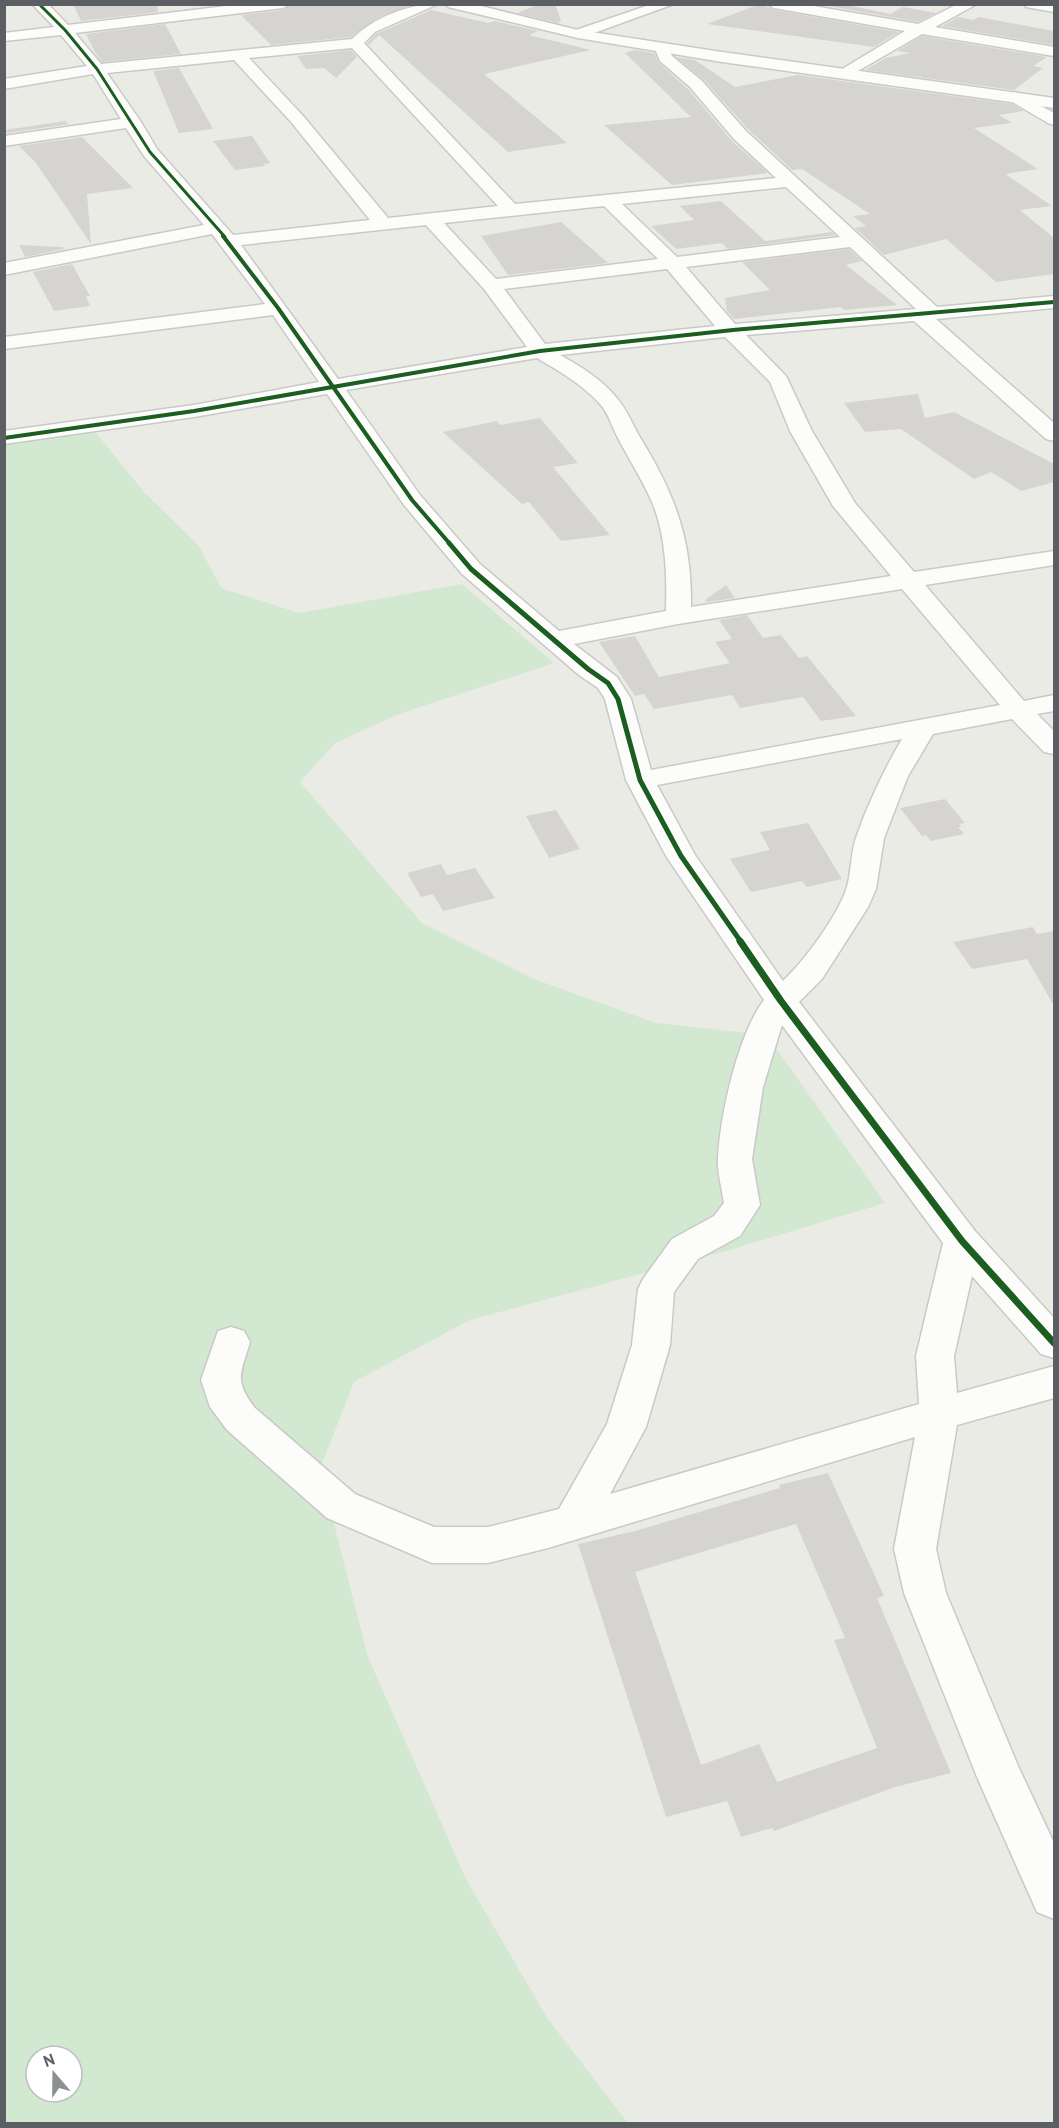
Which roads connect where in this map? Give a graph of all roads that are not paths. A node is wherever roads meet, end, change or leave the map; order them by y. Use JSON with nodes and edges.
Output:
{"nodes":[{"id":1,"x":39,"y":4,"type":"edge"},
{"id":2,"x":283,"y":4,"type":"edge"},
{"id":3,"x":431,"y":4,"type":"edge"},
{"id":4,"x":453,"y":4,"type":"edge"},
{"id":5,"x":667,"y":4,"type":"edge"},
{"id":6,"x":774,"y":4,"type":"edge"},
{"id":7,"x":969,"y":4,"type":"edge"},
{"id":8,"x":1031,"y":4,"type":"edge"},
{"id":9,"x":1054,"y":8,"type":"edge"},
{"id":10,"x":920,"y":29,"type":"junction"},
{"id":11,"x":65,"y":30,"type":"junction"},
{"id":12,"x":578,"y":34,"type":"junction"},
{"id":13,"x":4,"y":38,"type":"edge"},
{"id":14,"x":356,"y":44,"type":"junction"},
{"id":15,"x":661,"y":47,"type":"junction"},
{"id":16,"x":1054,"y":52,"type":"edge"},
{"id":17,"x":239,"y":56,"type":"junction"},
{"id":18,"x":97,"y":69,"type":"junction"},
{"id":19,"x":844,"y":74,"type":"junction"},
{"id":20,"x":4,"y":84,"type":"edge"},
{"id":21,"x":1015,"y":97,"type":"junction"},
{"id":22,"x":1054,"y":103,"type":"edge"},
{"id":23,"x":1054,"y":120,"type":"edge"},
{"id":24,"x":133,"y":122,"type":"junction"},
{"id":25,"x":4,"y":141,"type":"edge"},
{"id":26,"x":789,"y":182,"type":"junction"},
{"id":27,"x":608,"y":200,"type":"junction"},
{"id":28,"x":511,"y":210,"type":"junction"},
{"id":29,"x":431,"y":219,"type":"junction"},
{"id":30,"x":383,"y":224,"type":"junction"},
{"id":31,"x":222,"y":235,"type":"junction"},
{"id":32,"x":855,"y":240,"type":"junction"},
{"id":33,"x":4,"y":251,"type":"edge"},
{"id":34,"x":32,"y":264,"type":"junction"},
{"id":35,"x":673,"y":264,"type":"junction"},
{"id":36,"x":4,"y":269,"type":"edge"},
{"id":37,"x":491,"y":285,"type":"junction"},
{"id":38,"x":1054,"y":302,"type":"edge"},
{"id":39,"x":278,"y":308,"type":"junction"},
{"id":40,"x":926,"y":315,"type":"junction"},
{"id":41,"x":729,"y":329,"type":"junction"},
{"id":42,"x":4,"y":344,"type":"edge"},
{"id":43,"x":540,"y":351,"type":"junction"},
{"id":44,"x":332,"y":385,"type":"junction"},
{"id":45,"x":1054,"y":434,"type":"edge"},
{"id":46,"x":4,"y":438,"type":"edge"},
{"id":47,"x":1054,"y":558,"type":"edge"},
{"id":48,"x":907,"y":581,"type":"junction"},
{"id":49,"x":678,"y":616,"type":"junction"},
{"id":50,"x":555,"y":640,"type":"junction"},
{"id":51,"x":1054,"y":703,"type":"edge"},
{"id":52,"x":1017,"y":709,"type":"junction"},
{"id":53,"x":923,"y":727,"type":"junction"},
{"id":54,"x":1054,"y":746,"type":"edge"},
{"id":55,"x":640,"y":780,"type":"junction"},
{"id":56,"x":781,"y":1001,"type":"junction"},
{"id":57,"x":962,"y":1241,"type":"junction"},
{"id":58,"x":231,"y":1342,"type":"dead end"},
{"id":59,"x":1054,"y":1343,"type":"edge"},
{"id":60,"x":1054,"y":1382,"type":"edge"},
{"id":61,"x":939,"y":1413,"type":"junction"},
{"id":62,"x":573,"y":1522,"type":"junction"},
{"id":63,"x":1054,"y":1895,"type":"edge"}],
"edges":[{"from":1,"to":11,"type":"street"},
{"from":2,"to":11,"type":"street"},
{"from":3,"to":14,"type":"street"},
{"from":4,"to":12,"type":"street"},
{"from":5,"to":12,"type":"street"},
{"from":6,"to":10,"type":"street"},
{"from":7,"to":10,"type":"street"},
{"from":8,"to":9,"type":"street"},
{"from":10,"to":16,"type":"street"},
{"from":10,"to":19,"type":"street"},
{"from":11,"to":13,"type":"street"},
{"from":11,"to":18,"type":"street"},
{"from":12,"to":15,"type":"street"},
{"from":14,"to":17,"type":"street"},
{"from":14,"to":28,"type":"street"},
{"from":15,"to":19,"type":"street"},
{"from":15,"to":26,"type":"street"},
{"from":17,"to":18,"type":"street"},
{"from":17,"to":30,"type":"street"},
{"from":18,"to":20,"type":"street"},
{"from":18,"to":24,"type":"street"},
{"from":19,"to":21,"type":"street"},
{"from":21,"to":22,"type":"street"},
{"from":21,"to":23,"type":"street"},
{"from":24,"to":25,"type":"street"},
{"from":24,"to":31,"type":"street"},
{"from":26,"to":27,"type":"street"},
{"from":26,"to":32,"type":"street"},
{"from":27,"to":28,"type":"street"},
{"from":27,"to":35,"type":"street"},
{"from":28,"to":29,"type":"street"},
{"from":29,"to":30,"type":"street"},
{"from":29,"to":37,"type":"street"},
{"from":30,"to":31,"type":"street"},
{"from":31,"to":34,"type":"street"},
{"from":31,"to":39,"type":"street"},
{"from":32,"to":35,"type":"street"},
{"from":32,"to":40,"type":"street"},
{"from":33,"to":34,"type":"street"},
{"from":34,"to":36,"type":"street"},
{"from":35,"to":37,"type":"street"},
{"from":35,"to":41,"type":"street"},
{"from":37,"to":43,"type":"street"},
{"from":38,"to":40,"type":"street"},
{"from":39,"to":42,"type":"street"},
{"from":39,"to":44,"type":"street"},
{"from":40,"to":41,"type":"street"},
{"from":40,"to":45,"type":"street"},
{"from":41,"to":43,"type":"street"},
{"from":41,"to":48,"type":"street"},
{"from":43,"to":44,"type":"street"},
{"from":43,"to":49,"type":"street"},
{"from":44,"to":46,"type":"street"},
{"from":44,"to":50,"type":"street"},
{"from":47,"to":48,"type":"street"},
{"from":48,"to":49,"type":"street"},
{"from":48,"to":52,"type":"street"},
{"from":49,"to":50,"type":"street"},
{"from":50,"to":55,"type":"street"},
{"from":51,"to":52,"type":"street"},
{"from":52,"to":53,"type":"street"},
{"from":52,"to":54,"type":"street"},
{"from":53,"to":55,"type":"street"},
{"from":53,"to":56,"type":"street"},
{"from":55,"to":56,"type":"street"},
{"from":56,"to":57,"type":"street"},
{"from":56,"to":62,"type":"street"},
{"from":57,"to":59,"type":"street"},
{"from":57,"to":61,"type":"street"},
{"from":58,"to":62,"type":"street"},
{"from":60,"to":61,"type":"street"},
{"from":61,"to":62,"type":"street"},
{"from":61,"to":63,"type":"street"}]}
